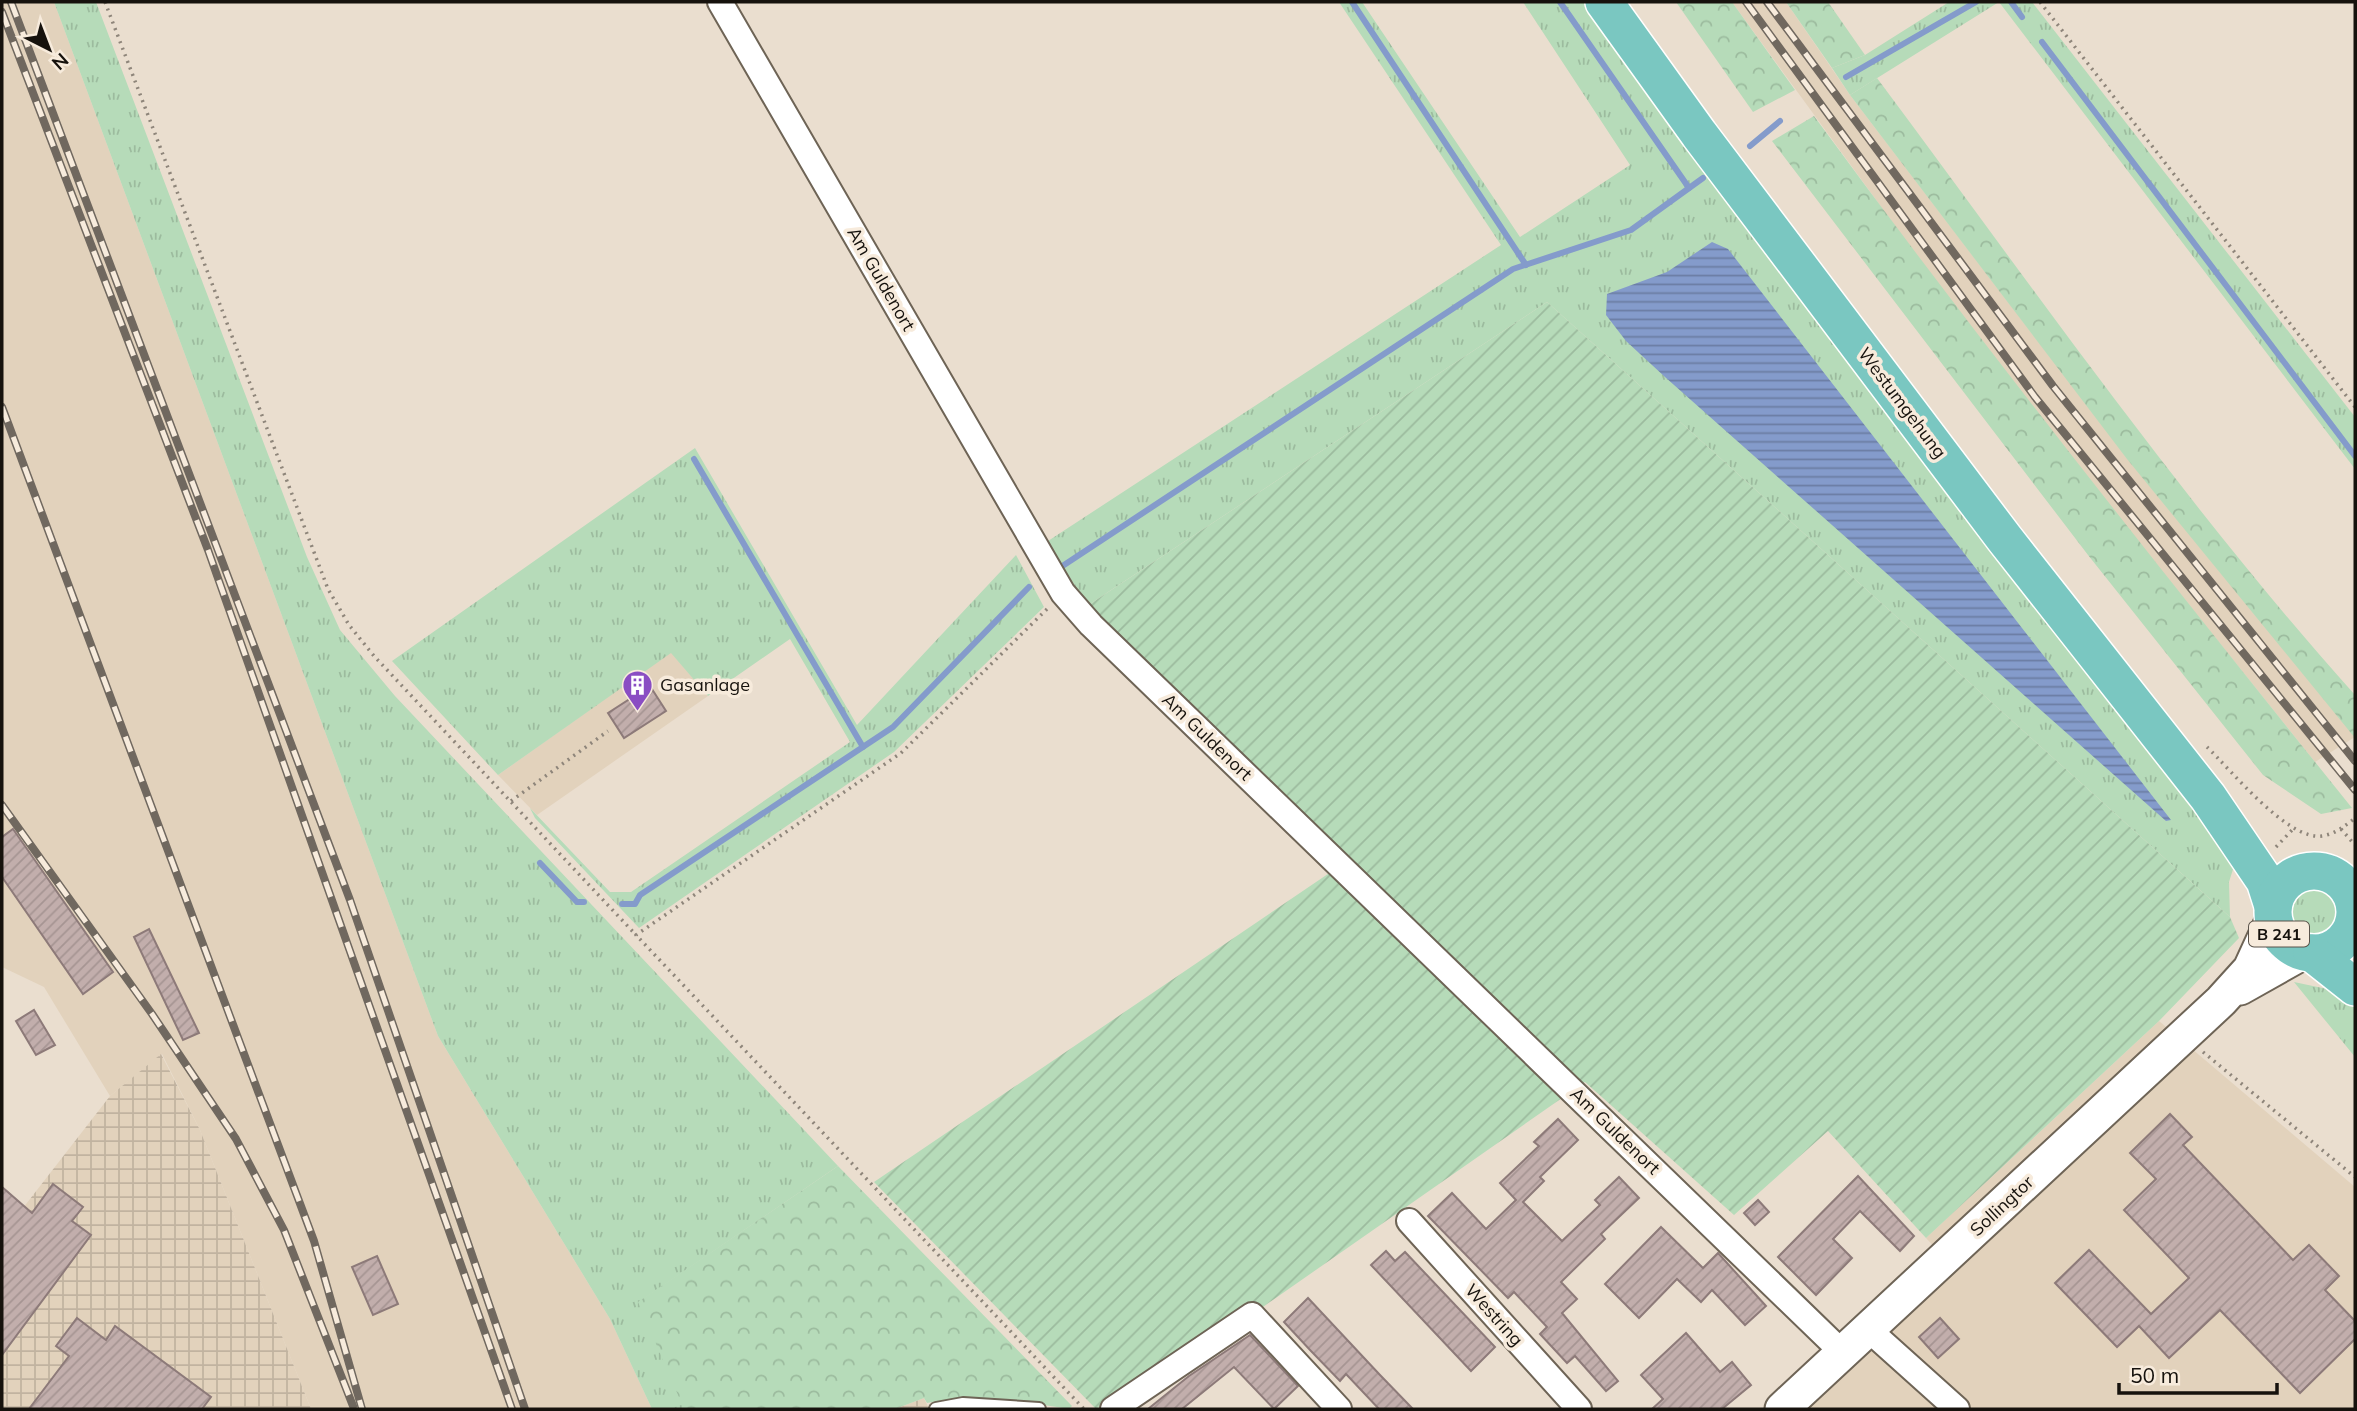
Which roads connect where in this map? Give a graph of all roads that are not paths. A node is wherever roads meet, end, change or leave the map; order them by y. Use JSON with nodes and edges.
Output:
{"nodes":[{"id":1,"x":720,"y":2,"type":"edge"},
{"id":2,"x":1604,"y":2,"type":"edge"},
{"id":3,"x":2208,"y":797,"type":"junction"},
{"id":4,"x":2348,"y":843,"type":"edge"},
{"id":5,"x":2310,"y":872,"type":"junction"},
{"id":6,"x":2273,"y":912,"type":"junction"},
{"id":7,"x":2354,"y":915,"type":"edge"},
{"id":8,"x":2308,"y":953,"type":"junction"},
{"id":9,"x":2355,"y":987,"type":"edge"},
{"id":10,"x":2221,"y":1001,"type":"junction"},
{"id":11,"x":1409,"y":1221,"type":"dead end"},
{"id":12,"x":1869,"y":1330,"type":"junction"},
{"id":13,"x":1844,"y":1354,"type":"junction"},
{"id":14,"x":936,"y":1409,"type":"edge"},
{"id":15,"x":1039,"y":1409,"type":"edge"},
{"id":16,"x":1112,"y":1409,"type":"edge"},
{"id":17,"x":1339,"y":1409,"type":"edge"},
{"id":18,"x":1579,"y":1409,"type":"edge"},
{"id":19,"x":1782,"y":1409,"type":"edge"},
{"id":20,"x":1957,"y":1409,"type":"edge"}],
"edges":[{"from":1,"to":13,"type":"street","name":"Am Guldenort"},
{"from":2,"to":3,"type":"main road","name":"Westumgehung"},
{"from":3,"to":5,"type":"main road","name":"Westumgehung"},
{"from":3,"to":6,"type":"main road","name":"Westumgehung"},
{"from":4,"to":5,"type":"main road","number":"B 241"},
{"from":5,"to":6,"type":"main road","number":"B 241"},
{"from":5,"to":7,"type":"main road","number":"B 241"},
{"from":6,"to":8,"type":"main road","number":"B 241"},
{"from":6,"to":10,"type":"main road","name":"Sollingtor","number":"B 241"},
{"from":7,"to":8,"type":"main road","number":"B 241"},
{"from":8,"to":9,"type":"main road","number":"B 241"},
{"from":8,"to":10,"type":"main road","name":"Sollingtor","number":"B 241"},
{"from":10,"to":12,"type":"main road","name":"Sollingtor","number":"B 241"},
{"from":11,"to":18,"type":"street","name":"Westring"},
{"from":12,"to":13,"type":"main road","name":"Sollingtor","number":"B 241"},
{"from":12,"to":20,"type":"street"},
{"from":13,"to":19,"type":"main road","name":"Sollingtor","number":"B 241"},
{"from":14,"to":15,"type":"lane"},
{"from":16,"to":17,"type":"street"}]}
